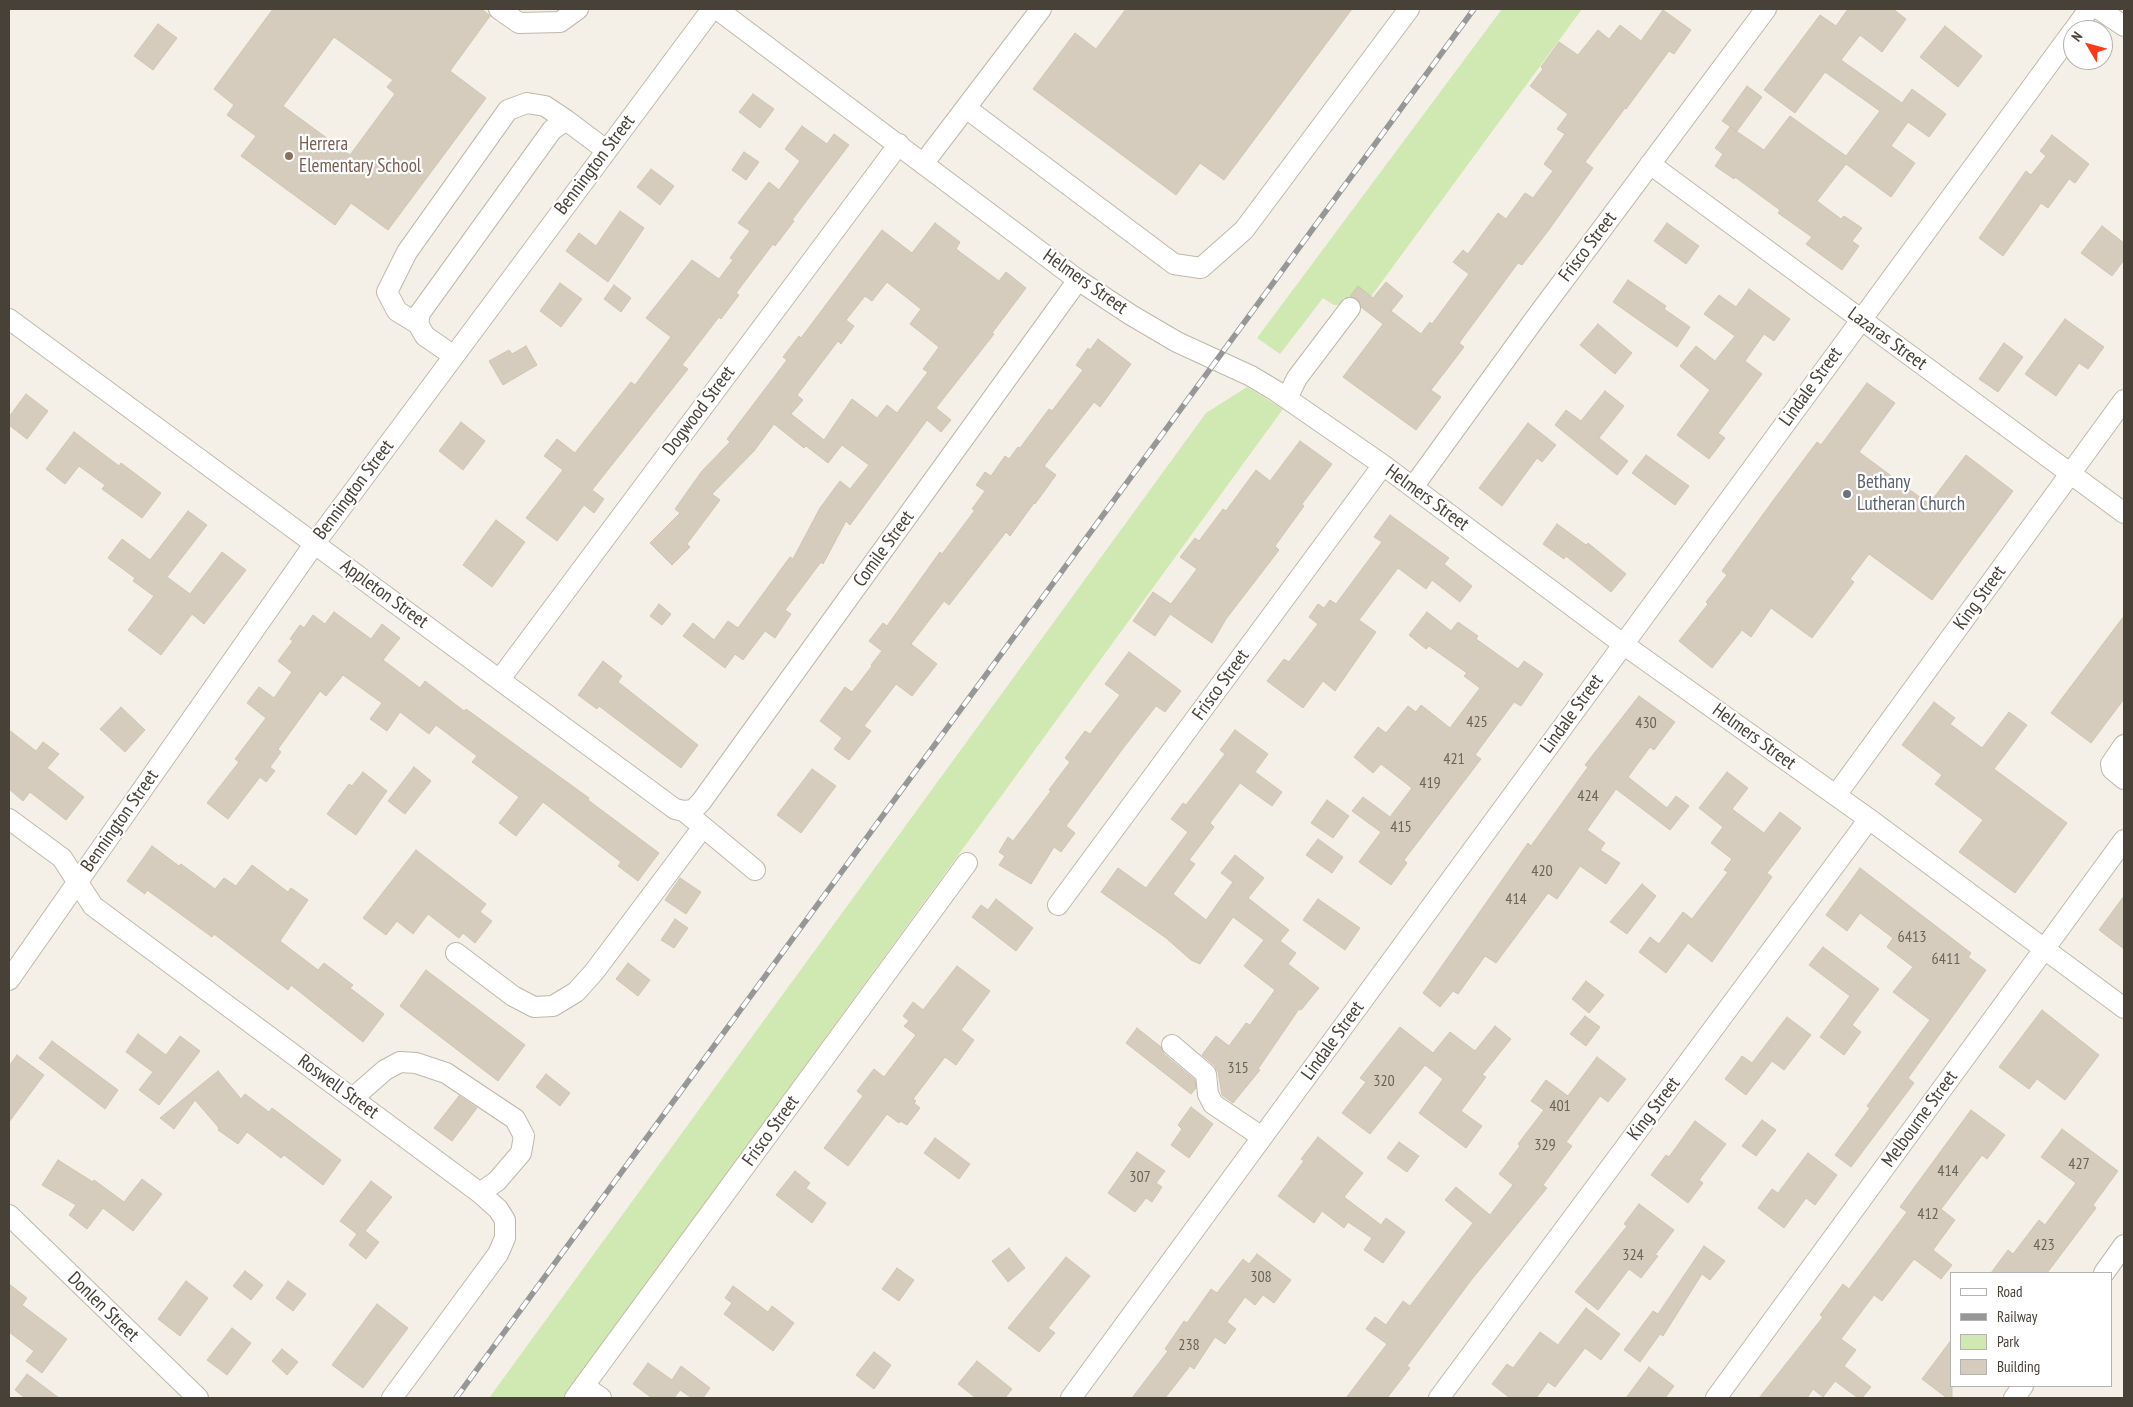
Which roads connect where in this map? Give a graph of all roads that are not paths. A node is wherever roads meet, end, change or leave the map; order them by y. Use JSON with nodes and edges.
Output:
{"nodes":[{"id":1,"x":500,"y":9,"type":"edge"},
{"id":2,"x":578,"y":9,"type":"edge"},
{"id":3,"x":712,"y":9,"type":"edge"},
{"id":4,"x":717,"y":9,"type":"edge"},
{"id":5,"x":1040,"y":9,"type":"edge"},
{"id":6,"x":1409,"y":9,"type":"edge"},
{"id":7,"x":1766,"y":9,"type":"edge"},
{"id":8,"x":2089,"y":9,"type":"edge"},
{"id":9,"x":2099,"y":9,"type":"edge"},
{"id":10,"x":2081,"y":20,"type":"edge"},
{"id":11,"x":2124,"y":26,"type":"edge"},
{"id":12,"x":2063,"y":44,"type":"edge"},
{"id":13,"x":966,"y":108,"type":"junction"},
{"id":14,"x":566,"y":120,"type":"junction"},
{"id":15,"x":899,"y":144,"type":"junction"},
{"id":16,"x":606,"y":150,"type":"junction"},
{"id":17,"x":924,"y":164,"type":"junction"},
{"id":18,"x":1650,"y":164,"type":"junction"},
{"id":19,"x":1078,"y":280,"type":"junction"},
{"id":20,"x":1350,"y":308,"type":"dead end"},
{"id":21,"x":9,"y":319,"type":"edge"},
{"id":22,"x":1860,"y":319,"type":"junction"},
{"id":23,"x":418,"y":324,"type":"junction"},
{"id":24,"x":454,"y":356,"type":"junction"},
{"id":25,"x":1287,"y":398,"type":"junction"},
{"id":26,"x":2124,"y":400,"type":"edge"},
{"id":27,"x":1383,"y":465,"type":"junction"},
{"id":28,"x":2071,"y":473,"type":"junction"},
{"id":29,"x":1414,"y":487,"type":"junction"},
{"id":30,"x":2124,"y":513,"type":"edge"},
{"id":31,"x":315,"y":543,"type":"junction"},
{"id":32,"x":1623,"y":644,"type":"junction"},
{"id":33,"x":500,"y":679,"type":"junction"},
{"id":34,"x":2124,"y":745,"type":"edge"},
{"id":35,"x":2124,"y":779,"type":"edge"},
{"id":36,"x":1836,"y":795,"type":"junction"},
{"id":37,"x":684,"y":811,"type":"junction"},
{"id":38,"x":9,"y":819,"type":"edge"},
{"id":39,"x":1869,"y":819,"type":"junction"},
{"id":40,"x":703,"y":827,"type":"junction"},
{"id":41,"x":2124,"y":840,"type":"edge"},
{"id":42,"x":967,"y":863,"type":"dead end"},
{"id":43,"x":755,"y":870,"type":"dead end"},
{"id":44,"x":77,"y":882,"type":"junction"},
{"id":45,"x":1058,"y":905,"type":"dead end"},
{"id":46,"x":2044,"y":948,"type":"junction"},
{"id":47,"x":456,"y":953,"type":"dead end"},
{"id":48,"x":9,"y":980,"type":"edge"},
{"id":49,"x":2124,"y":1008,"type":"edge"},
{"id":50,"x":1172,"y":1045,"type":"dead end"},
{"id":51,"x":353,"y":1098,"type":"junction"},
{"id":52,"x":1262,"y":1137,"type":"junction"},
{"id":53,"x":480,"y":1193,"type":"junction"},
{"id":54,"x":9,"y":1215,"type":"edge"},
{"id":55,"x":2124,"y":1245,"type":"edge"},
{"id":56,"x":2105,"y":1272,"type":"edge"},
{"id":57,"x":2022,"y":1387,"type":"edge"},
{"id":58,"x":580,"y":1392,"type":"edge"},
{"id":59,"x":198,"y":1398,"type":"edge"},
{"id":60,"x":392,"y":1398,"type":"edge"},
{"id":61,"x":601,"y":1398,"type":"edge"},
{"id":62,"x":1071,"y":1398,"type":"edge"},
{"id":63,"x":1440,"y":1398,"type":"edge"},
{"id":64,"x":1716,"y":1398,"type":"edge"},
{"id":65,"x":2014,"y":1398,"type":"edge"}],
"edges":[{"from":1,"to":2,"type":"street"},
{"from":3,"to":16,"type":"street","name":"Bennington Street"},
{"from":4,"to":15,"type":"street","name":"Helmers Street"},
{"from":5,"to":13,"type":"street"},
{"from":6,"to":13,"type":"street"},
{"from":7,"to":18,"type":"street","name":"Frisco Street"},
{"from":8,"to":10,"type":"street","name":"Lindale Street"},
{"from":9,"to":11,"type":"street"},
{"from":12,"to":22,"type":"street","name":"Lindale Street"},
{"from":13,"to":17,"type":"street"},
{"from":14,"to":16,"type":"street"},
{"from":14,"to":23,"type":"street"},
{"from":14,"to":23,"type":"street"},
{"from":15,"to":17,"type":"street","name":"Helmers Street"},
{"from":15,"to":33,"type":"street","name":"Dogwood Street"},
{"from":16,"to":24,"type":"street","name":"Bennington Street"},
{"from":17,"to":19,"type":"street","name":"Helmers Street"},
{"from":18,"to":22,"type":"street","name":"Lazaras Street"},
{"from":18,"to":29,"type":"street","name":"Frisco Street"},
{"from":19,"to":25,"type":"street","name":"Helmers Street"},
{"from":19,"to":37,"type":"street","name":"Comile Street"},
{"from":20,"to":25,"type":"street"},
{"from":21,"to":31,"type":"street","name":"Appleton Street"},
{"from":22,"to":28,"type":"street","name":"Lazaras Street"},
{"from":22,"to":32,"type":"street","name":"Lindale Street"},
{"from":23,"to":24,"type":"street"},
{"from":24,"to":31,"type":"street","name":"Bennington Street"},
{"from":25,"to":27,"type":"street","name":"Helmers Street"},
{"from":26,"to":28,"type":"street","name":"King Street"},
{"from":27,"to":29,"type":"street","name":"Helmers Street"},
{"from":27,"to":45,"type":"street","name":"Frisco Street"},
{"from":28,"to":30,"type":"street","name":"Lazaras Street"},
{"from":28,"to":36,"type":"street","name":"King Street"},
{"from":29,"to":32,"type":"street","name":"Helmers Street"},
{"from":31,"to":33,"type":"street","name":"Appleton Street"},
{"from":31,"to":44,"type":"street","name":"Bennington Street"},
{"from":32,"to":36,"type":"street","name":"Helmers Street"},
{"from":32,"to":52,"type":"street","name":"Lindale Street"},
{"from":33,"to":37,"type":"street","name":"Appleton Street"},
{"from":34,"to":35,"type":"street"},
{"from":36,"to":39,"type":"street","name":"Helmers Street"},
{"from":37,"to":40,"type":"street","name":"Appleton Street"},
{"from":38,"to":44,"type":"street","name":"Roswell Street"},
{"from":39,"to":46,"type":"street","name":"Helmers Street"},
{"from":39,"to":63,"type":"street","name":"King Street"},
{"from":40,"to":43,"type":"street","name":"Appleton Street"},
{"from":40,"to":47,"type":"street"},
{"from":41,"to":46,"type":"street","name":"Melbourne Street"},
{"from":42,"to":58,"type":"street","name":"Frisco Street"},
{"from":44,"to":48,"type":"street","name":"Bennington Street"},
{"from":44,"to":51,"type":"street","name":"Roswell Street"},
{"from":46,"to":49,"type":"street","name":"Helmers Street"},
{"from":46,"to":64,"type":"street","name":"Melbourne Street"},
{"from":50,"to":52,"type":"street"},
{"from":51,"to":53,"type":"street","name":"Roswell Street"},
{"from":51,"to":53,"type":"street"},
{"from":52,"to":62,"type":"street","name":"Lindale Street"},
{"from":53,"to":60,"type":"street","name":"Roswell Street"},
{"from":54,"to":59,"type":"street","name":"Donlen Street"},
{"from":55,"to":56,"type":"street"},
{"from":57,"to":65,"type":"street"},
{"from":58,"to":61,"type":"street"}]}
